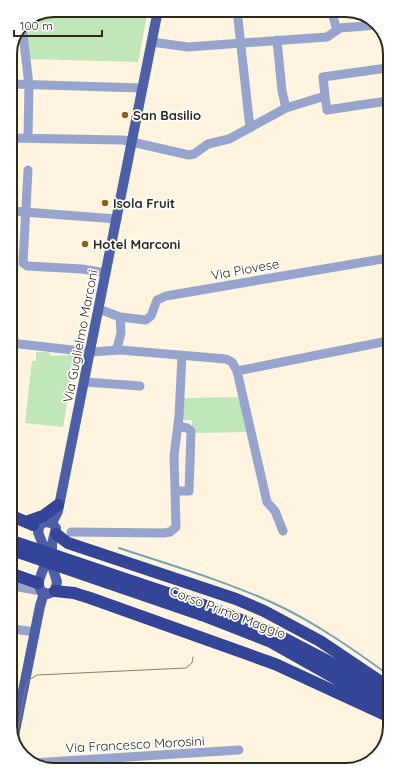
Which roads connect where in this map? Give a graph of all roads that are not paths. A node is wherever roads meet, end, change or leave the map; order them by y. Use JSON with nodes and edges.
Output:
{"nodes":[{"id":1,"x":157,"y":17,"type":"edge"},
{"id":2,"x":238,"y":17,"type":"edge"},
{"id":3,"x":333,"y":17,"type":"edge"},
{"id":4,"x":370,"y":26,"type":"edge"},
{"id":5,"x":337,"y":30,"type":"junction"},
{"id":6,"x":23,"y":34,"type":"edge"},
{"id":7,"x":277,"y":40,"type":"junction"},
{"id":8,"x":152,"y":42,"type":"junction"},
{"id":9,"x":241,"y":43,"type":"junction"},
{"id":10,"x":383,"y":69,"type":"edge"},
{"id":11,"x":17,"y":84,"type":"edge"},
{"id":12,"x":28,"y":85,"type":"junction"},
{"id":13,"x":142,"y":88,"type":"junction"},
{"id":14,"x":325,"y":96,"type":"junction"},
{"id":15,"x":383,"y":102,"type":"edge"},
{"id":16,"x":286,"y":108,"type":"junction"},
{"id":17,"x":250,"y":128,"type":"junction"},
{"id":18,"x":17,"y":138,"type":"edge"},
{"id":19,"x":28,"y":138,"type":"junction"},
{"id":20,"x":132,"y":142,"type":"junction"},
{"id":21,"x":28,"y":170,"type":"dead end"},
{"id":22,"x":17,"y":211,"type":"edge"},
{"id":23,"x":26,"y":212,"type":"junction"},
{"id":24,"x":117,"y":219,"type":"junction"},
{"id":25,"x":383,"y":259,"type":"edge"},
{"id":26,"x":106,"y":273,"type":"junction"},
{"id":27,"x":99,"y":309,"type":"junction"},
{"id":28,"x":120,"y":317,"type":"junction"},
{"id":29,"x":383,"y":342,"type":"edge"},
{"id":30,"x":17,"y":344,"type":"edge"},
{"id":31,"x":120,"y":350,"type":"junction"},
{"id":32,"x":90,"y":352,"type":"junction"},
{"id":33,"x":182,"y":356,"type":"junction"},
{"id":34,"x":237,"y":371,"type":"junction"},
{"id":35,"x":85,"y":382,"type":"junction"},
{"id":36,"x":140,"y":386,"type":"dead end"},
{"id":37,"x":178,"y":426,"type":"junction"},
{"id":38,"x":176,"y":491,"type":"junction"},
{"id":39,"x":58,"y":505,"type":"junction"},
{"id":40,"x":17,"y":518,"type":"edge"},
{"id":41,"x":26,"y":522,"type":"junction"},
{"id":42,"x":39,"y":526,"type":"junction"},
{"id":43,"x":54,"y":528,"type":"junction"},
{"id":44,"x":283,"y":531,"type":"dead end"},
{"id":45,"x":71,"y":532,"type":"dead end"},
{"id":46,"x":17,"y":543,"type":"edge"},
{"id":47,"x":17,"y":551,"type":"edge"},
{"id":48,"x":47,"y":557,"type":"junction"},
{"id":49,"x":17,"y":576,"type":"edge"},
{"id":50,"x":17,"y":587,"type":"edge"},
{"id":51,"x":44,"y":590,"type":"junction"},
{"id":52,"x":17,"y":630,"type":"edge"},
{"id":53,"x":35,"y":632,"type":"junction"},
{"id":54,"x":274,"y":638,"type":"junction"},
{"id":55,"x":383,"y":683,"type":"edge"},
{"id":56,"x":383,"y":694,"type":"edge"},
{"id":57,"x":17,"y":704,"type":"edge"},
{"id":58,"x":383,"y":705,"type":"edge"},
{"id":59,"x":383,"y":714,"type":"edge"},
{"id":60,"x":239,"y":750,"type":"dead end"},
{"id":61,"x":46,"y":762,"type":"edge"}],
"edges":[{"from":1,"to":8,"type":"main road","name":"Via Guglielmo Marconi"},
{"from":2,"to":9,"type":"street"},
{"from":3,"to":5,"type":"street"},
{"from":4,"to":5,"type":"street"},
{"from":5,"to":7,"type":"street"},
{"from":6,"to":12,"type":"street"},
{"from":7,"to":9,"type":"street"},
{"from":7,"to":16,"type":"street"},
{"from":8,"to":9,"type":"street"},
{"from":8,"to":13,"type":"main road","name":"Via Guglielmo Marconi"},
{"from":9,"to":17,"type":"street"},
{"from":10,"to":14,"type":"street"},
{"from":11,"to":12,"type":"street"},
{"from":12,"to":13,"type":"street"},
{"from":12,"to":19,"type":"street"},
{"from":13,"to":20,"type":"main road","name":"Via Guglielmo Marconi"},
{"from":14,"to":15,"type":"street"},
{"from":14,"to":16,"type":"street"},
{"from":16,"to":17,"type":"street"},
{"from":17,"to":20,"type":"street"},
{"from":18,"to":19,"type":"street"},
{"from":19,"to":20,"type":"street"},
{"from":20,"to":24,"type":"main road","name":"Via Guglielmo Marconi"},
{"from":21,"to":23,"type":"street"},
{"from":22,"to":23,"type":"street"},
{"from":23,"to":24,"type":"street"},
{"from":23,"to":26,"type":"street"},
{"from":24,"to":26,"type":"main road","name":"Via Guglielmo Marconi"},
{"from":25,"to":28,"type":"street","name":"Via Piovese"},
{"from":26,"to":27,"type":"main road","name":"Via Guglielmo Marconi"},
{"from":27,"to":28,"type":"street","name":"Via Piovese"},
{"from":27,"to":32,"type":"main road","name":"Via Guglielmo Marconi"},
{"from":28,"to":31,"type":"street"},
{"from":29,"to":34,"type":"street"},
{"from":30,"to":32,"type":"street"},
{"from":31,"to":32,"type":"street"},
{"from":31,"to":33,"type":"street"},
{"from":32,"to":35,"type":"main road","name":"Via Guglielmo Marconi"},
{"from":33,"to":34,"type":"street"},
{"from":33,"to":37,"type":"street"},
{"from":34,"to":44,"type":"street"},
{"from":35,"to":36,"type":"street"},
{"from":35,"to":39,"type":"main road","name":"Via Guglielmo Marconi"},
{"from":37,"to":38,"type":"street"},
{"from":37,"to":38,"type":"street"},
{"from":38,"to":45,"type":"street"},
{"from":39,"to":41,"type":"highway"},
{"from":39,"to":43,"type":"main road","name":"Via Guglielmo Marconi"},
{"from":40,"to":41,"type":"highway"},
{"from":41,"to":42,"type":"highway"},
{"from":42,"to":43,"type":"main road"},
{"from":42,"to":51,"type":"main road"},
{"from":43,"to":51,"type":"main road"},
{"from":43,"to":55,"type":"highway"},
{"from":46,"to":48,"type":"highway","bridge":true},
{"from":47,"to":48,"type":"highway","bridge":true},
{"from":48,"to":54,"type":"highway","name":"Corso Primo Maggio","bridge":true},
{"from":49,"to":51,"type":"highway"},
{"from":50,"to":51,"type":"street"},
{"from":51,"to":53,"type":"main road"},
{"from":51,"to":59,"type":"highway"},
{"from":52,"to":53,"type":"street"},
{"from":53,"to":57,"type":"main road"},
{"from":54,"to":56,"type":"highway","name":"Corso Primo Maggio"},
{"from":54,"to":58,"type":"highway","name":"Corso Primo Maggio"},
{"from":60,"to":61,"type":"street","name":"Via Francesco Morosini"}]}
